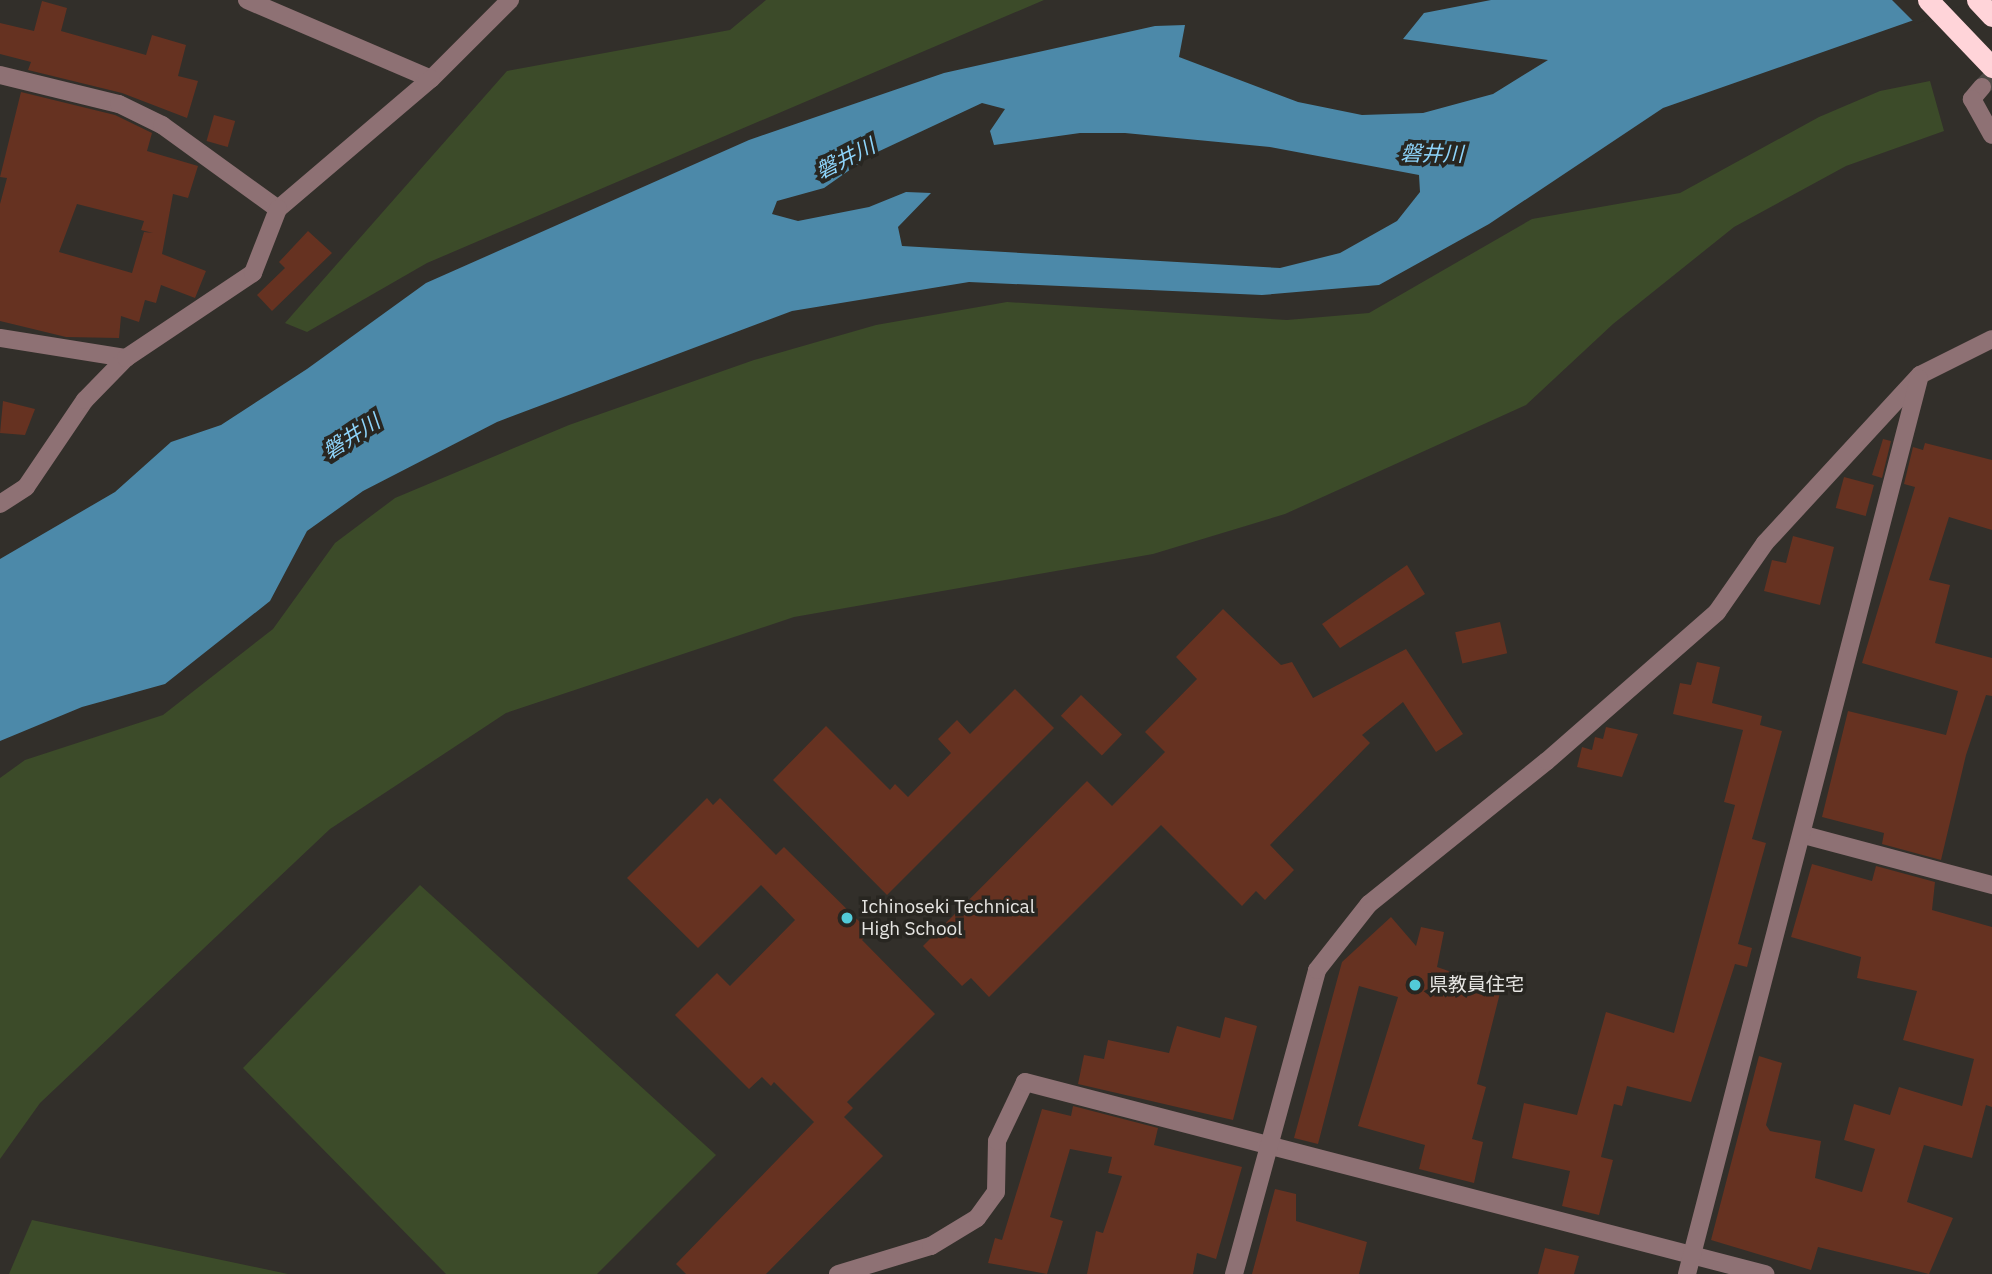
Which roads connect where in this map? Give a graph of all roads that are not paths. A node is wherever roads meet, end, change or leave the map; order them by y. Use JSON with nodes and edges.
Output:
{"nodes":[{"id":1,"x":247,"y":0,"type":"edge"},
{"id":2,"x":510,"y":0,"type":"edge"},
{"id":3,"x":1928,"y":0,"type":"edge"},
{"id":4,"x":1977,"y":0,"type":"edge"},
{"id":5,"x":1992,"y":16,"type":"edge"},
{"id":6,"x":1989,"y":64,"type":"edge"},
{"id":7,"x":0,"y":75,"type":"edge"},
{"id":8,"x":431,"y":79,"type":"junction"},
{"id":9,"x":1982,"y":87,"type":"tunnel mouth"},
{"id":10,"x":1992,"y":135,"type":"edge"},
{"id":11,"x":278,"y":209,"type":"junction"},
{"id":12,"x":0,"y":338,"type":"edge"},
{"id":13,"x":1992,"y":339,"type":"edge"},
{"id":14,"x":125,"y":358,"type":"junction"},
{"id":15,"x":1920,"y":376,"type":"junction"},
{"id":16,"x":0,"y":504,"type":"edge"},
{"id":17,"x":1804,"y":835,"type":"junction"},
{"id":18,"x":1992,"y":885,"type":"edge"},
{"id":19,"x":1269,"y":1145,"type":"junction"},
{"id":20,"x":1692,"y":1255,"type":"junction"},
{"id":21,"x":838,"y":1274,"type":"edge"},
{"id":22,"x":1234,"y":1274,"type":"edge"},
{"id":23,"x":1687,"y":1274,"type":"edge"},
{"id":24,"x":1765,"y":1274,"type":"edge"}],
"edges":[{"from":1,"to":8,"type":"street"},
{"from":2,"to":8,"type":"street"},
{"from":3,"to":6,"type":"highway"},
{"from":4,"to":5,"type":"highway"},
{"from":7,"to":11,"type":"street"},
{"from":8,"to":11,"type":"street"},
{"from":9,"to":10,"type":"street"},
{"from":11,"to":14,"type":"street"},
{"from":12,"to":14,"type":"street"},
{"from":13,"to":15,"type":"street"},
{"from":14,"to":16,"type":"street"},
{"from":15,"to":17,"type":"street"},
{"from":15,"to":19,"type":"street"},
{"from":17,"to":18,"type":"street"},
{"from":17,"to":20,"type":"street"},
{"from":19,"to":20,"type":"street"},
{"from":19,"to":21,"type":"street"},
{"from":19,"to":22,"type":"street"},
{"from":20,"to":23,"type":"street"},
{"from":20,"to":24,"type":"street"}]}
